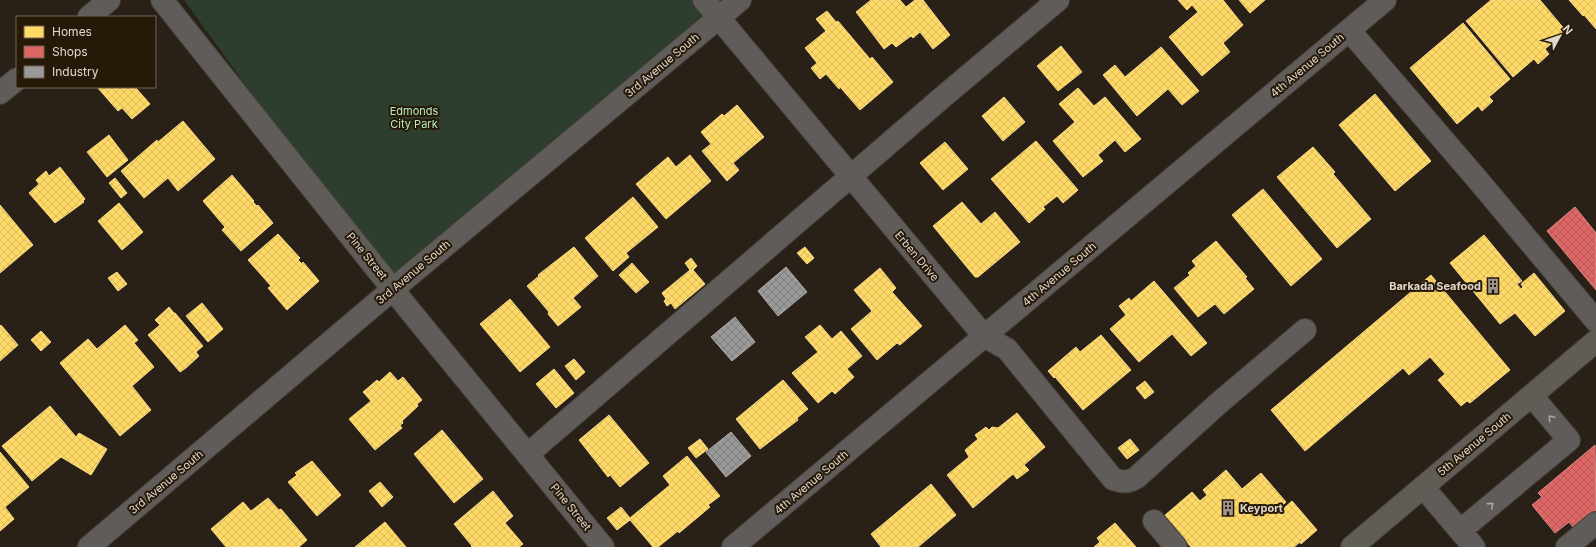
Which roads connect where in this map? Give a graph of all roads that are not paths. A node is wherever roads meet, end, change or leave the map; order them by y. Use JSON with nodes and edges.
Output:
{"nodes":[{"id":1,"x":109,"y":0,"type":"edge"},
{"id":2,"x":162,"y":0,"type":"edge"},
{"id":3,"x":704,"y":0,"type":"edge"},
{"id":4,"x":740,"y":0,"type":"edge"},
{"id":5,"x":1058,"y":0,"type":"edge"},
{"id":6,"x":1385,"y":0,"type":"edge"},
{"id":7,"x":90,"y":16,"type":"edge"},
{"id":8,"x":719,"y":18,"type":"junction"},
{"id":9,"x":1349,"y":30,"type":"junction"},
{"id":10,"x":16,"y":80,"type":"edge"},
{"id":11,"x":0,"y":94,"type":"edge"},
{"id":12,"x":851,"y":176,"type":"junction"},
{"id":13,"x":393,"y":289,"type":"junction"},
{"id":14,"x":1596,"y":321,"type":"edge"},
{"id":15,"x":1305,"y":330,"type":"dead end"},
{"id":16,"x":984,"y":336,"type":"junction"},
{"id":17,"x":1596,"y":341,"type":"edge"},
{"id":18,"x":1532,"y":396,"type":"junction"},
{"id":19,"x":528,"y":454,"type":"junction"},
{"id":20,"x":1423,"y":487,"type":"junction"},
{"id":21,"x":1154,"y":521,"type":"dead end"},
{"id":22,"x":1596,"y":523,"type":"edge"},
{"id":23,"x":1461,"y":530,"type":"junction"},
{"id":24,"x":89,"y":547,"type":"edge"},
{"id":25,"x":603,"y":547,"type":"edge"},
{"id":26,"x":733,"y":547,"type":"edge"},
{"id":27,"x":1176,"y":547,"type":"edge"},
{"id":28,"x":1352,"y":547,"type":"edge"},
{"id":29,"x":1474,"y":547,"type":"edge"},
{"id":30,"x":1567,"y":547,"type":"edge"}],
"edges":[{"from":1,"to":7,"type":"street"},
{"from":2,"to":13,"type":"street","name":"Pine Street"},
{"from":3,"to":8,"type":"street","name":"Erben Drive"},
{"from":4,"to":8,"type":"street","name":"3rd Avenue South"},
{"from":5,"to":12,"type":"street"},
{"from":6,"to":9,"type":"street","name":"4th Avenue South"},
{"from":8,"to":12,"type":"street","name":"Erben Drive"},
{"from":8,"to":13,"type":"street","name":"3rd Avenue South"},
{"from":9,"to":14,"type":"street"},
{"from":9,"to":16,"type":"street","name":"4th Avenue South"},
{"from":10,"to":11,"type":"street"},
{"from":12,"to":16,"type":"street","name":"Erben Drive"},
{"from":12,"to":19,"type":"street"},
{"from":13,"to":19,"type":"street","name":"Pine Street"},
{"from":13,"to":24,"type":"street","name":"3rd Avenue South"},
{"from":15,"to":16,"type":"street","name":"Erben Drive"},
{"from":16,"to":26,"type":"street","name":"4th Avenue South"},
{"from":17,"to":18,"type":"main road","name":"5th Avenue South"},
{"from":18,"to":20,"type":"main road","name":"5th Avenue South"},
{"from":23,"to":18,"type":"street","one_way":true},
{"from":19,"to":25,"type":"street","name":"Pine Street"},
{"from":20,"to":23,"type":"street"},
{"from":20,"to":28,"type":"main road","name":"5th Avenue South"},
{"from":21,"to":27,"type":"street"},
{"from":22,"to":30,"type":"street"},
{"from":23,"to":29,"type":"street"}]}
